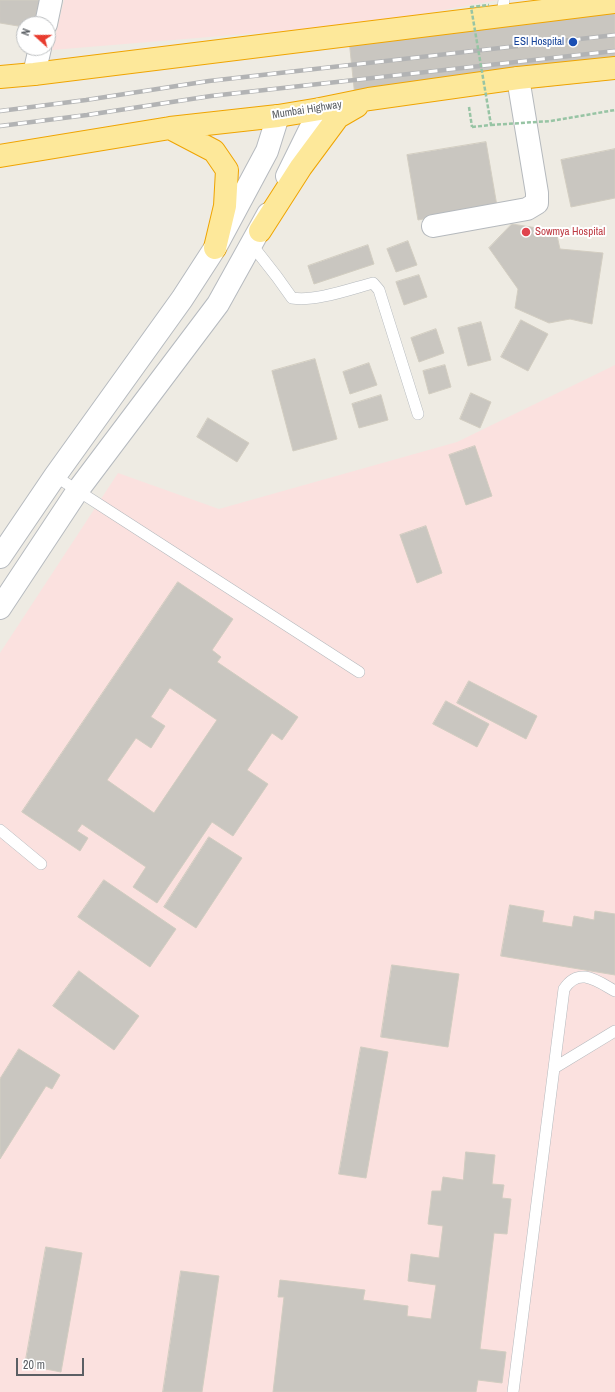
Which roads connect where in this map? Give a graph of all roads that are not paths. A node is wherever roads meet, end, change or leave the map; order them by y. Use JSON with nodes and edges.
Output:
{"nodes":[{"id":1,"x":51,"y":0,"type":"edge"},
{"id":2,"x":615,"y":2,"type":"edge"},
{"id":3,"x":529,"y":6,"type":"edge"},
{"id":4,"x":498,"y":7,"type":"edge"},
{"id":5,"x":48,"y":16,"type":"edge"},
{"id":6,"x":38,"y":56,"type":"edge"},
{"id":7,"x":615,"y":68,"type":"edge"},
{"id":8,"x":34,"y":74,"type":"junction"},
{"id":9,"x":0,"y":77,"type":"edge"},
{"id":10,"x":518,"y":78,"type":"junction"},
{"id":11,"x":369,"y":99,"type":"junction"},
{"id":12,"x":320,"y":109,"type":"junction"},
{"id":13,"x":278,"y":116,"type":"junction"},
{"id":14,"x":170,"y":128,"type":"junction"},
{"id":15,"x":0,"y":156,"type":"edge"},
{"id":16,"x":433,"y":226,"type":"dead end"},
{"id":17,"x":256,"y":238,"type":"junction"},
{"id":18,"x":215,"y":248,"type":"junction"},
{"id":19,"x":418,"y":414,"type":"dead end"},
{"id":20,"x":55,"y":476,"type":"junction"},
{"id":21,"x":78,"y":490,"type":"junction"},
{"id":22,"x":0,"y":557,"type":"edge"},
{"id":23,"x":0,"y":608,"type":"edge"},
{"id":24,"x":360,"y":672,"type":"dead end"},
{"id":25,"x":0,"y":830,"type":"edge"},
{"id":26,"x":41,"y":864,"type":"dead end"},
{"id":27,"x":615,"y":991,"type":"edge"},
{"id":28,"x":615,"y":1031,"type":"edge"},
{"id":29,"x":554,"y":1068,"type":"junction"},
{"id":30,"x":513,"y":1392,"type":"edge"}],
"edges":[{"from":1,"to":5,"type":"main road"},
{"from":2,"to":3,"type":"highway"},
{"from":3,"to":4,"type":"highway"},
{"from":4,"to":8,"type":"highway"},
{"from":6,"to":8,"type":"main road"},
{"from":7,"to":10,"type":"highway","name":"Mumbai Highway"},
{"from":8,"to":9,"type":"highway"},
{"from":10,"to":11,"type":"highway","name":"Mumbai Highway"},
{"from":10,"to":16,"type":"main road"},
{"from":11,"to":12,"type":"highway","name":"Mumbai Highway"},
{"from":11,"to":17,"type":"highway"},
{"from":12,"to":13,"type":"highway","name":"Mumbai Highway"},
{"from":12,"to":17,"type":"main road"},
{"from":13,"to":14,"type":"highway","name":"Mumbai Highway"},
{"from":13,"to":18,"type":"main road"},
{"from":14,"to":15,"type":"highway","name":"Mumbai Highway"},
{"from":14,"to":18,"type":"highway"},
{"from":17,"to":19,"type":"lane"},
{"from":17,"to":21,"type":"main road"},
{"from":18,"to":20,"type":"main road"},
{"from":20,"to":21,"type":"lane"},
{"from":20,"to":22,"type":"main road"},
{"from":21,"to":23,"type":"main road"},
{"from":21,"to":24,"type":"lane"},
{"from":25,"to":26,"type":"lane"},
{"from":27,"to":29,"type":"lane"},
{"from":28,"to":29,"type":"lane"},
{"from":29,"to":30,"type":"lane"}]}
